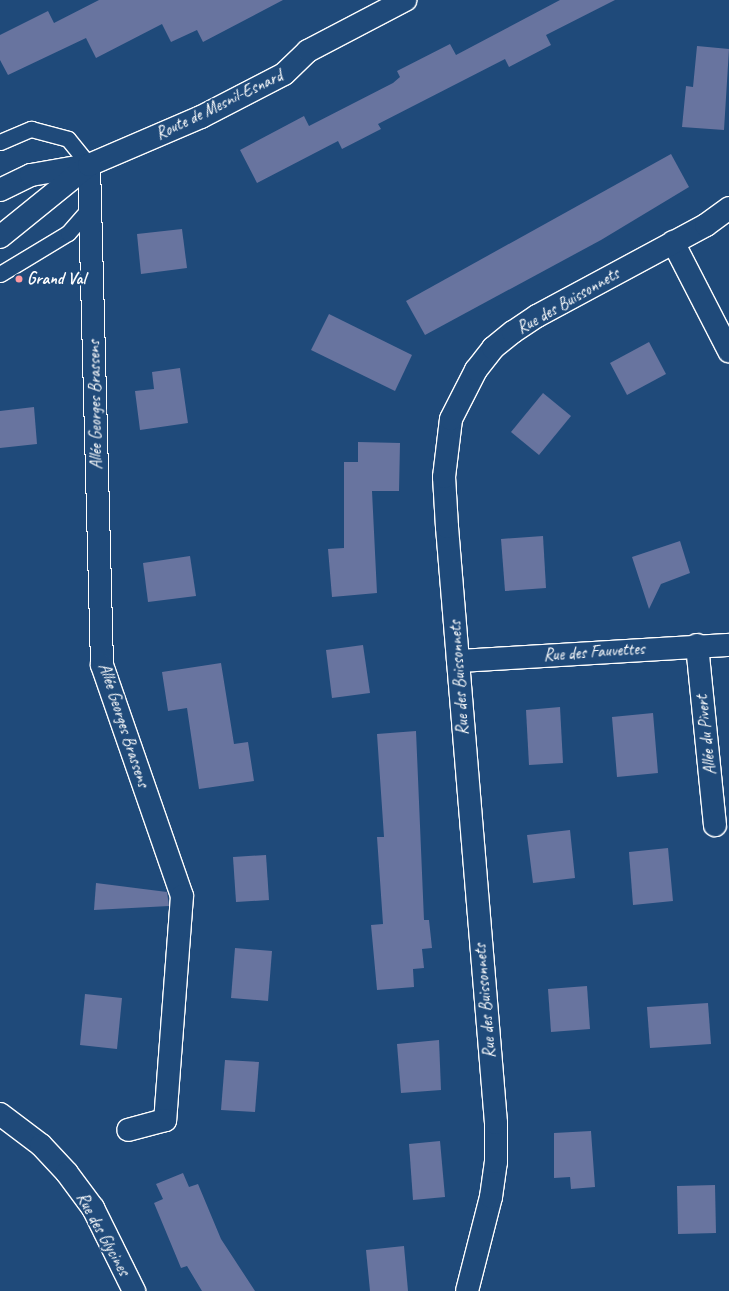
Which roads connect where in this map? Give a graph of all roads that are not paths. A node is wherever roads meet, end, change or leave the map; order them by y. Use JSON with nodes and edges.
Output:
{"nodes":[{"id":1,"x":405,"y":0,"type":"edge"},
{"id":2,"x":0,"y":142,"type":"edge"},
{"id":3,"x":89,"y":165,"type":"junction"},
{"id":4,"x":0,"y":190,"type":"edge"},
{"id":5,"x":92,"y":207,"type":"junction"},
{"id":6,"x":729,"y":208,"type":"edge"},
{"id":7,"x":0,"y":237,"type":"edge"},
{"id":8,"x":673,"y":242,"type":"junction"},
{"id":9,"x":0,"y":274,"type":"edge"},
{"id":10,"x":729,"y":351,"type":"edge"},
{"id":11,"x":697,"y":645,"type":"junction"},
{"id":12,"x":729,"y":645,"type":"edge"},
{"id":13,"x":458,"y":661,"type":"junction"},
{"id":14,"x":715,"y":825,"type":"dead end"},
{"id":15,"x":0,"y":1114,"type":"edge"},
{"id":16,"x":128,"y":1130,"type":"dead end"},
{"id":17,"x":134,"y":1291,"type":"edge"},
{"id":18,"x":467,"y":1291,"type":"edge"}],
"edges":[{"from":1,"to":3,"type":"street","name":"Route de Mesnil-Esnard"},
{"from":2,"to":3,"type":"lane"},
{"from":3,"to":4,"type":"street"},
{"from":3,"to":5,"type":"street","name":"Allée Georges Brassens"},
{"from":3,"to":7,"type":"street"},
{"from":5,"to":9,"type":"lane"},
{"from":5,"to":16,"type":"street","name":"Allée Georges Brassens"},
{"from":6,"to":8,"type":"street","name":"Rue des Buissonnets"},
{"from":8,"to":10,"type":"street"},
{"from":8,"to":13,"type":"street","name":"Rue des Buissonnets"},
{"from":11,"to":12,"type":"street","name":"Rue des Fauvettes"},
{"from":11,"to":13,"type":"street","name":"Rue des Fauvettes"},
{"from":11,"to":14,"type":"street","name":"Allée du Pivert"},
{"from":13,"to":18,"type":"street","name":"Rue des Buissonnets"},
{"from":15,"to":17,"type":"street","name":"Rue des Glycines"}]}
